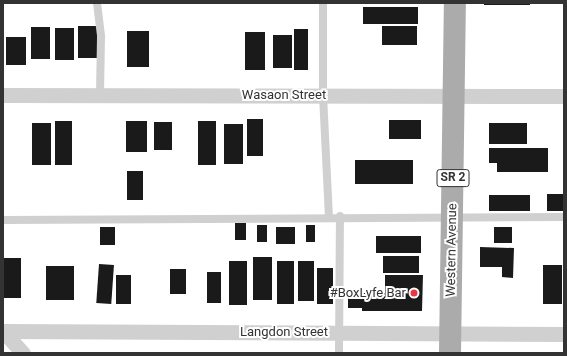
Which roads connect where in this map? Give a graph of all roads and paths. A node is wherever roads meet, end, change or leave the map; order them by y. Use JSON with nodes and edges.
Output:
{"nodes":[{"id":1,"x":97,"y":3,"type":"edge"},
{"id":2,"x":323,"y":3,"type":"edge"},
{"id":3,"x":455,"y":3,"type":"edge"},
{"id":4,"x":3,"y":95,"type":"edge"},
{"id":5,"x":100,"y":95,"type":"junction"},
{"id":6,"x":323,"y":95,"type":"junction"},
{"id":7,"x":454,"y":95,"type":"junction"},
{"id":8,"x":564,"y":96,"type":"edge"},
{"id":9,"x":329,"y":216,"type":"junction"},
{"id":10,"x":340,"y":216,"type":"junction"},
{"id":11,"x":452,"y":216,"type":"junction"},
{"id":12,"x":564,"y":218,"type":"edge"},
{"id":13,"x":3,"y":220,"type":"edge"},
{"id":14,"x":3,"y":331,"type":"edge"},
{"id":15,"x":339,"y":333,"type":"junction"},
{"id":16,"x":564,"y":334,"type":"edge"},
{"id":17,"x":450,"y":343,"type":"edge"},
{"id":18,"x":23,"y":353,"type":"edge"},
{"id":19,"x":339,"y":353,"type":"edge"}],
"edges":[{"from":1,"to":5,"type":"lane"},
{"from":2,"to":6,"type":"lane"},
{"from":3,"to":7,"type":"main road","name":"Western Avenue","number":"SR 2"},
{"from":4,"to":5,"type":"street","name":"Wasaon Street"},
{"from":5,"to":6,"type":"street","name":"Wasaon Street"},
{"from":6,"to":7,"type":"street","name":"Wasaon Street"},
{"from":6,"to":9,"type":"lane"},
{"from":7,"to":8,"type":"street","name":"Wasaon Street"},
{"from":7,"to":11,"type":"main road","name":"Western Avenue","number":"SR 2"},
{"from":9,"to":10,"type":"lane"},
{"from":9,"to":13,"type":"lane"},
{"from":10,"to":11,"type":"lane"},
{"from":10,"to":15,"type":"lane"},
{"from":11,"to":12,"type":"lane"},
{"from":11,"to":17,"type":"main road","name":"Western Avenue","number":"SR 2"},
{"from":14,"to":15,"type":"street","name":"Langdon Street"},
{"from":14,"to":18,"type":"street"},
{"from":15,"to":17,"type":"street","name":"Langdon Street"},
{"from":15,"to":19,"type":"lane"},
{"from":16,"to":17,"type":"street","name":"Langdon Street"}]}
